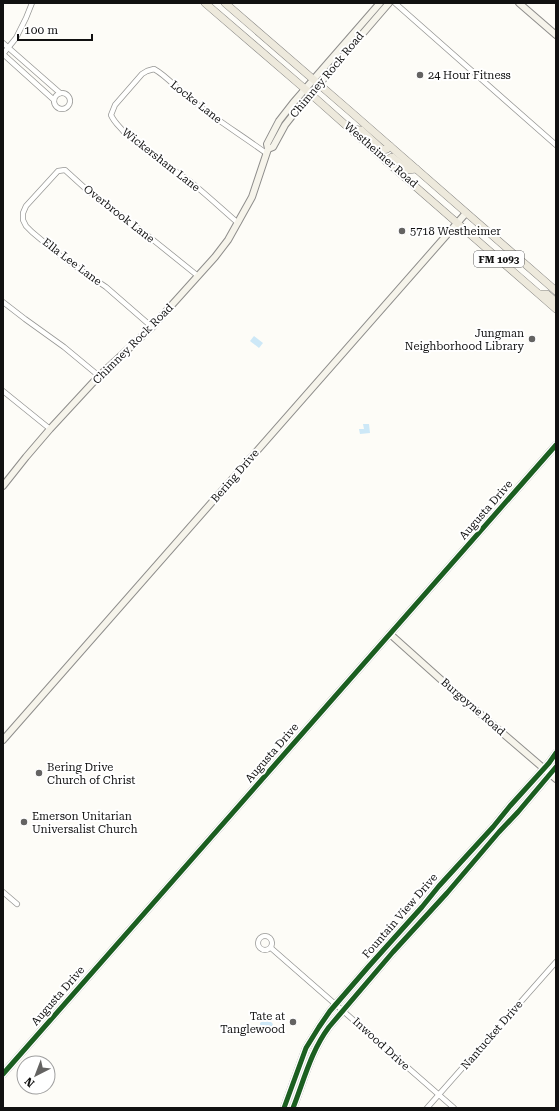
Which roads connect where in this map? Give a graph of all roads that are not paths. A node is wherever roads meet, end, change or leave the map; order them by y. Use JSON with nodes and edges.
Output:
{"nodes":[{"id":1,"x":32,"y":3,"type":"edge"},
{"id":2,"x":204,"y":3,"type":"edge"},
{"id":3,"x":225,"y":3,"type":"edge"},
{"id":4,"x":380,"y":3,"type":"edge"},
{"id":5,"x":394,"y":3,"type":"edge"},
{"id":6,"x":519,"y":3,"type":"edge"},
{"id":7,"x":387,"y":6,"type":"edge"},
{"id":8,"x":556,"y":35,"type":"edge"},
{"id":9,"x":3,"y":43,"type":"edge"},
{"id":10,"x":8,"y":48,"type":"junction"},
{"id":11,"x":3,"y":54,"type":"edge"},
{"id":12,"x":316,"y":82,"type":"junction"},
{"id":13,"x":129,"y":89,"type":"joint"},
{"id":14,"x":305,"y":89,"type":"junction"},
{"id":15,"x":60,"y":93,"type":"junction"},
{"id":16,"x":311,"y":94,"type":"junction"},
{"id":17,"x":54,"y":100,"type":"junction"},
{"id":18,"x":279,"y":121,"type":"junction"},
{"id":19,"x":285,"y":125,"type":"junction"},
{"id":20,"x":350,"y":129,"type":"junction"},
{"id":21,"x":556,"y":145,"type":"edge"},
{"id":22,"x":390,"y":146,"type":"junction"},
{"id":23,"x":267,"y":151,"type":"junction"},
{"id":24,"x":385,"y":160,"type":"junction"},
{"id":25,"x":377,"y":163,"type":"dead end"},
{"id":26,"x":416,"y":170,"type":"junction"},
{"id":27,"x":43,"y":188,"type":"joint"},
{"id":28,"x":466,"y":213,"type":"junction"},
{"id":29,"x":238,"y":223,"type":"junction"},
{"id":30,"x":458,"y":223,"type":"junction"},
{"id":31,"x":198,"y":276,"type":"junction"},
{"id":32,"x":556,"y":291,"type":"edge"},
{"id":33,"x":540,"y":294,"type":"junction"},
{"id":34,"x":3,"y":302,"type":"edge"},
{"id":35,"x":556,"y":302,"type":"edge"},
{"id":36,"x":556,"y":309,"type":"edge"},
{"id":37,"x":152,"y":327,"type":"junction"},
{"id":38,"x":99,"y":376,"type":"junction"},
{"id":39,"x":3,"y":391,"type":"edge"},
{"id":40,"x":50,"y":429,"type":"junction"},
{"id":41,"x":556,"y":445,"type":"edge"},
{"id":42,"x":3,"y":486,"type":"edge"},
{"id":43,"x":390,"y":634,"type":"junction"},
{"id":44,"x":3,"y":740,"type":"edge"},
{"id":45,"x":556,"y":753,"type":"edge"},
{"id":46,"x":556,"y":767,"type":"edge"},
{"id":47,"x":544,"y":768,"type":"junction"},
{"id":48,"x":550,"y":774,"type":"junction"},
{"id":49,"x":556,"y":779,"type":"edge"},
{"id":50,"x":492,"y":827,"type":"junction"},
{"id":51,"x":499,"y":832,"type":"junction"},
{"id":52,"x":457,"y":867,"type":"junction"},
{"id":53,"x":464,"y":872,"type":"junction"},
{"id":54,"x":4,"y":895,"type":"edge"},
{"id":55,"x":17,"y":904,"type":"dead end"},
{"id":56,"x":422,"y":907,"type":"junction"},
{"id":57,"x":428,"y":913,"type":"junction"},
{"id":58,"x":386,"y":947,"type":"junction"},
{"id":59,"x":271,"y":948,"type":"dead end"},
{"id":60,"x":393,"y":952,"type":"junction"},
{"id":61,"x":556,"y":962,"type":"edge"},
{"id":62,"x":336,"y":1005,"type":"junction"},
{"id":63,"x":342,"y":1010,"type":"junction"},
{"id":64,"x":3,"y":1074,"type":"edge"},
{"id":65,"x":294,"y":1081,"type":"junction"},
{"id":66,"x":302,"y":1083,"type":"junction"},
{"id":67,"x":439,"y":1095,"type":"junction"},
{"id":68,"x":284,"y":1108,"type":"edge"},
{"id":69,"x":293,"y":1108,"type":"edge"},
{"id":70,"x":427,"y":1108,"type":"edge"},
{"id":71,"x":454,"y":1108,"type":"edge"}],
"edges":[{"from":1,"to":10,"type":"street"},
{"from":2,"to":14,"type":"main road","name":"Westheimer Road","number":"FM 1093"},
{"from":3,"to":12,"type":"main road","name":"Westheimer Road","number":"FM 1093"},
{"from":4,"to":7,"type":"street"},
{"from":4,"to":12,"type":"street","name":"Chimney Rock Road"},
{"from":5,"to":21,"type":"street"},
{"from":6,"to":8,"type":"street"},
{"from":7,"to":12,"type":"street","name":"Chimney Rock Road"},
{"from":9,"to":10,"type":"street"},
{"from":10,"to":11,"type":"street"},
{"from":10,"to":15,"type":"street"},
{"from":11,"to":17,"type":"street"},
{"from":12,"to":14,"type":"street","name":"Chimney Rock Road"},
{"from":12,"to":16,"type":"street","name":"Chimney Rock Road"},
{"from":12,"to":22,"type":"main road","name":"Westheimer Road","number":"FM 1093"},
{"from":13,"to":23,"type":"street","name":"Locke Lane"},
{"from":13,"to":29,"type":"street","name":"Wickersham Lane"},
{"from":14,"to":16,"type":"main road","name":"Westheimer Road","number":"FM 1093"},
{"from":14,"to":18,"type":"street","name":"Chimney Rock Road"},
{"from":15,"to":17,"type":"street"},
{"from":15,"to":17,"type":"street"},
{"from":16,"to":19,"type":"street","name":"Chimney Rock Road"},
{"from":16,"to":20,"type":"main road","name":"Westheimer Road","number":"FM 1093"},
{"from":18,"to":19,"type":"street"},
{"from":18,"to":23,"type":"street","name":"Chimney Rock Road"},
{"from":19,"to":23,"type":"street","name":"Chimney Rock Road"},
{"from":20,"to":22,"type":"main road"},
{"from":20,"to":24,"type":"main road","name":"Westheimer Road","number":"FM 1093"},
{"from":22,"to":26,"type":"main road","name":"Westheimer Road","number":"FM 1093"},
{"from":23,"to":29,"type":"street","name":"Chimney Rock Road"},
{"from":24,"to":25,"type":"main road"},
{"from":24,"to":26,"type":"main road"},
{"from":24,"to":30,"type":"main road","name":"Westheimer Road","number":"FM 1093"},
{"from":26,"to":28,"type":"main road","name":"Westheimer Road","number":"FM 1093"},
{"from":27,"to":31,"type":"street","name":"Overbrook Lane"},
{"from":27,"to":37,"type":"street","name":"Ella Lee Lane"},
{"from":28,"to":30,"type":"street","name":"Bering Drive"},
{"from":28,"to":32,"type":"main road","name":"Westheimer Road","number":"FM 1093"},
{"from":29,"to":31,"type":"street","name":"Chimney Rock Road"},
{"from":30,"to":33,"type":"main road","name":"Westheimer Road","number":"FM 1093"},
{"from":30,"to":44,"type":"street","name":"Bering Drive"},
{"from":31,"to":37,"type":"street","name":"Chimney Rock Road"},
{"from":33,"to":35,"type":"main road"},
{"from":33,"to":36,"type":"main road","name":"Westheimer Road","number":"FM 1093"},
{"from":34,"to":38,"type":"street"},
{"from":37,"to":38,"type":"street","name":"Chimney Rock Road"},
{"from":38,"to":40,"type":"street","name":"Chimney Rock Road"},
{"from":39,"to":40,"type":"street"},
{"from":40,"to":42,"type":"street","name":"Chimney Rock Road"},
{"from":41,"to":43,"type":"street","name":"Augusta Drive"},
{"from":43,"to":47,"type":"street","name":"Burgoyne Road"},
{"from":43,"to":64,"type":"street","name":"Augusta Drive"},
{"from":45,"to":47,"type":"street","name":"Fountain View Drive"},
{"from":46,"to":48,"type":"street","name":"Fountain View Drive"},
{"from":47,"to":48,"type":"street","name":"Burgoyne Road"},
{"from":47,"to":50,"type":"street","name":"Fountain View Drive"},
{"from":48,"to":49,"type":"street","name":"Burgoyne Road"},
{"from":48,"to":51,"type":"street","name":"Fountain View Drive"},
{"from":50,"to":51,"type":"street"},
{"from":50,"to":52,"type":"street","name":"Fountain View Drive"},
{"from":51,"to":53,"type":"street","name":"Fountain View Drive"},
{"from":52,"to":53,"type":"street"},
{"from":52,"to":56,"type":"street","name":"Fountain View Drive"},
{"from":53,"to":57,"type":"street","name":"Fountain View Drive"},
{"from":54,"to":55,"type":"street"},
{"from":56,"to":57,"type":"street"},
{"from":56,"to":58,"type":"street","name":"Fountain View Drive"},
{"from":57,"to":60,"type":"street","name":"Fountain View Drive"},
{"from":58,"to":60,"type":"street"},
{"from":58,"to":62,"type":"street","name":"Fountain View Drive"},
{"from":59,"to":62,"type":"street","name":"Inwood Drive"},
{"from":60,"to":63,"type":"street","name":"Fountain View Drive"},
{"from":61,"to":67,"type":"street","name":"Nantucket Drive"},
{"from":62,"to":63,"type":"street","name":"Inwood Drive"},
{"from":62,"to":65,"type":"street","name":"Fountain View Drive"},
{"from":63,"to":66,"type":"street","name":"Fountain View Drive"},
{"from":63,"to":67,"type":"street","name":"Inwood Drive"},
{"from":65,"to":66,"type":"street"},
{"from":65,"to":68,"type":"street","name":"Fountain View Drive"},
{"from":66,"to":69,"type":"street","name":"Fountain View Drive"},
{"from":67,"to":70,"type":"street","name":"Nantucket Drive"},
{"from":67,"to":71,"type":"street","name":"Inwood Drive"}]}
